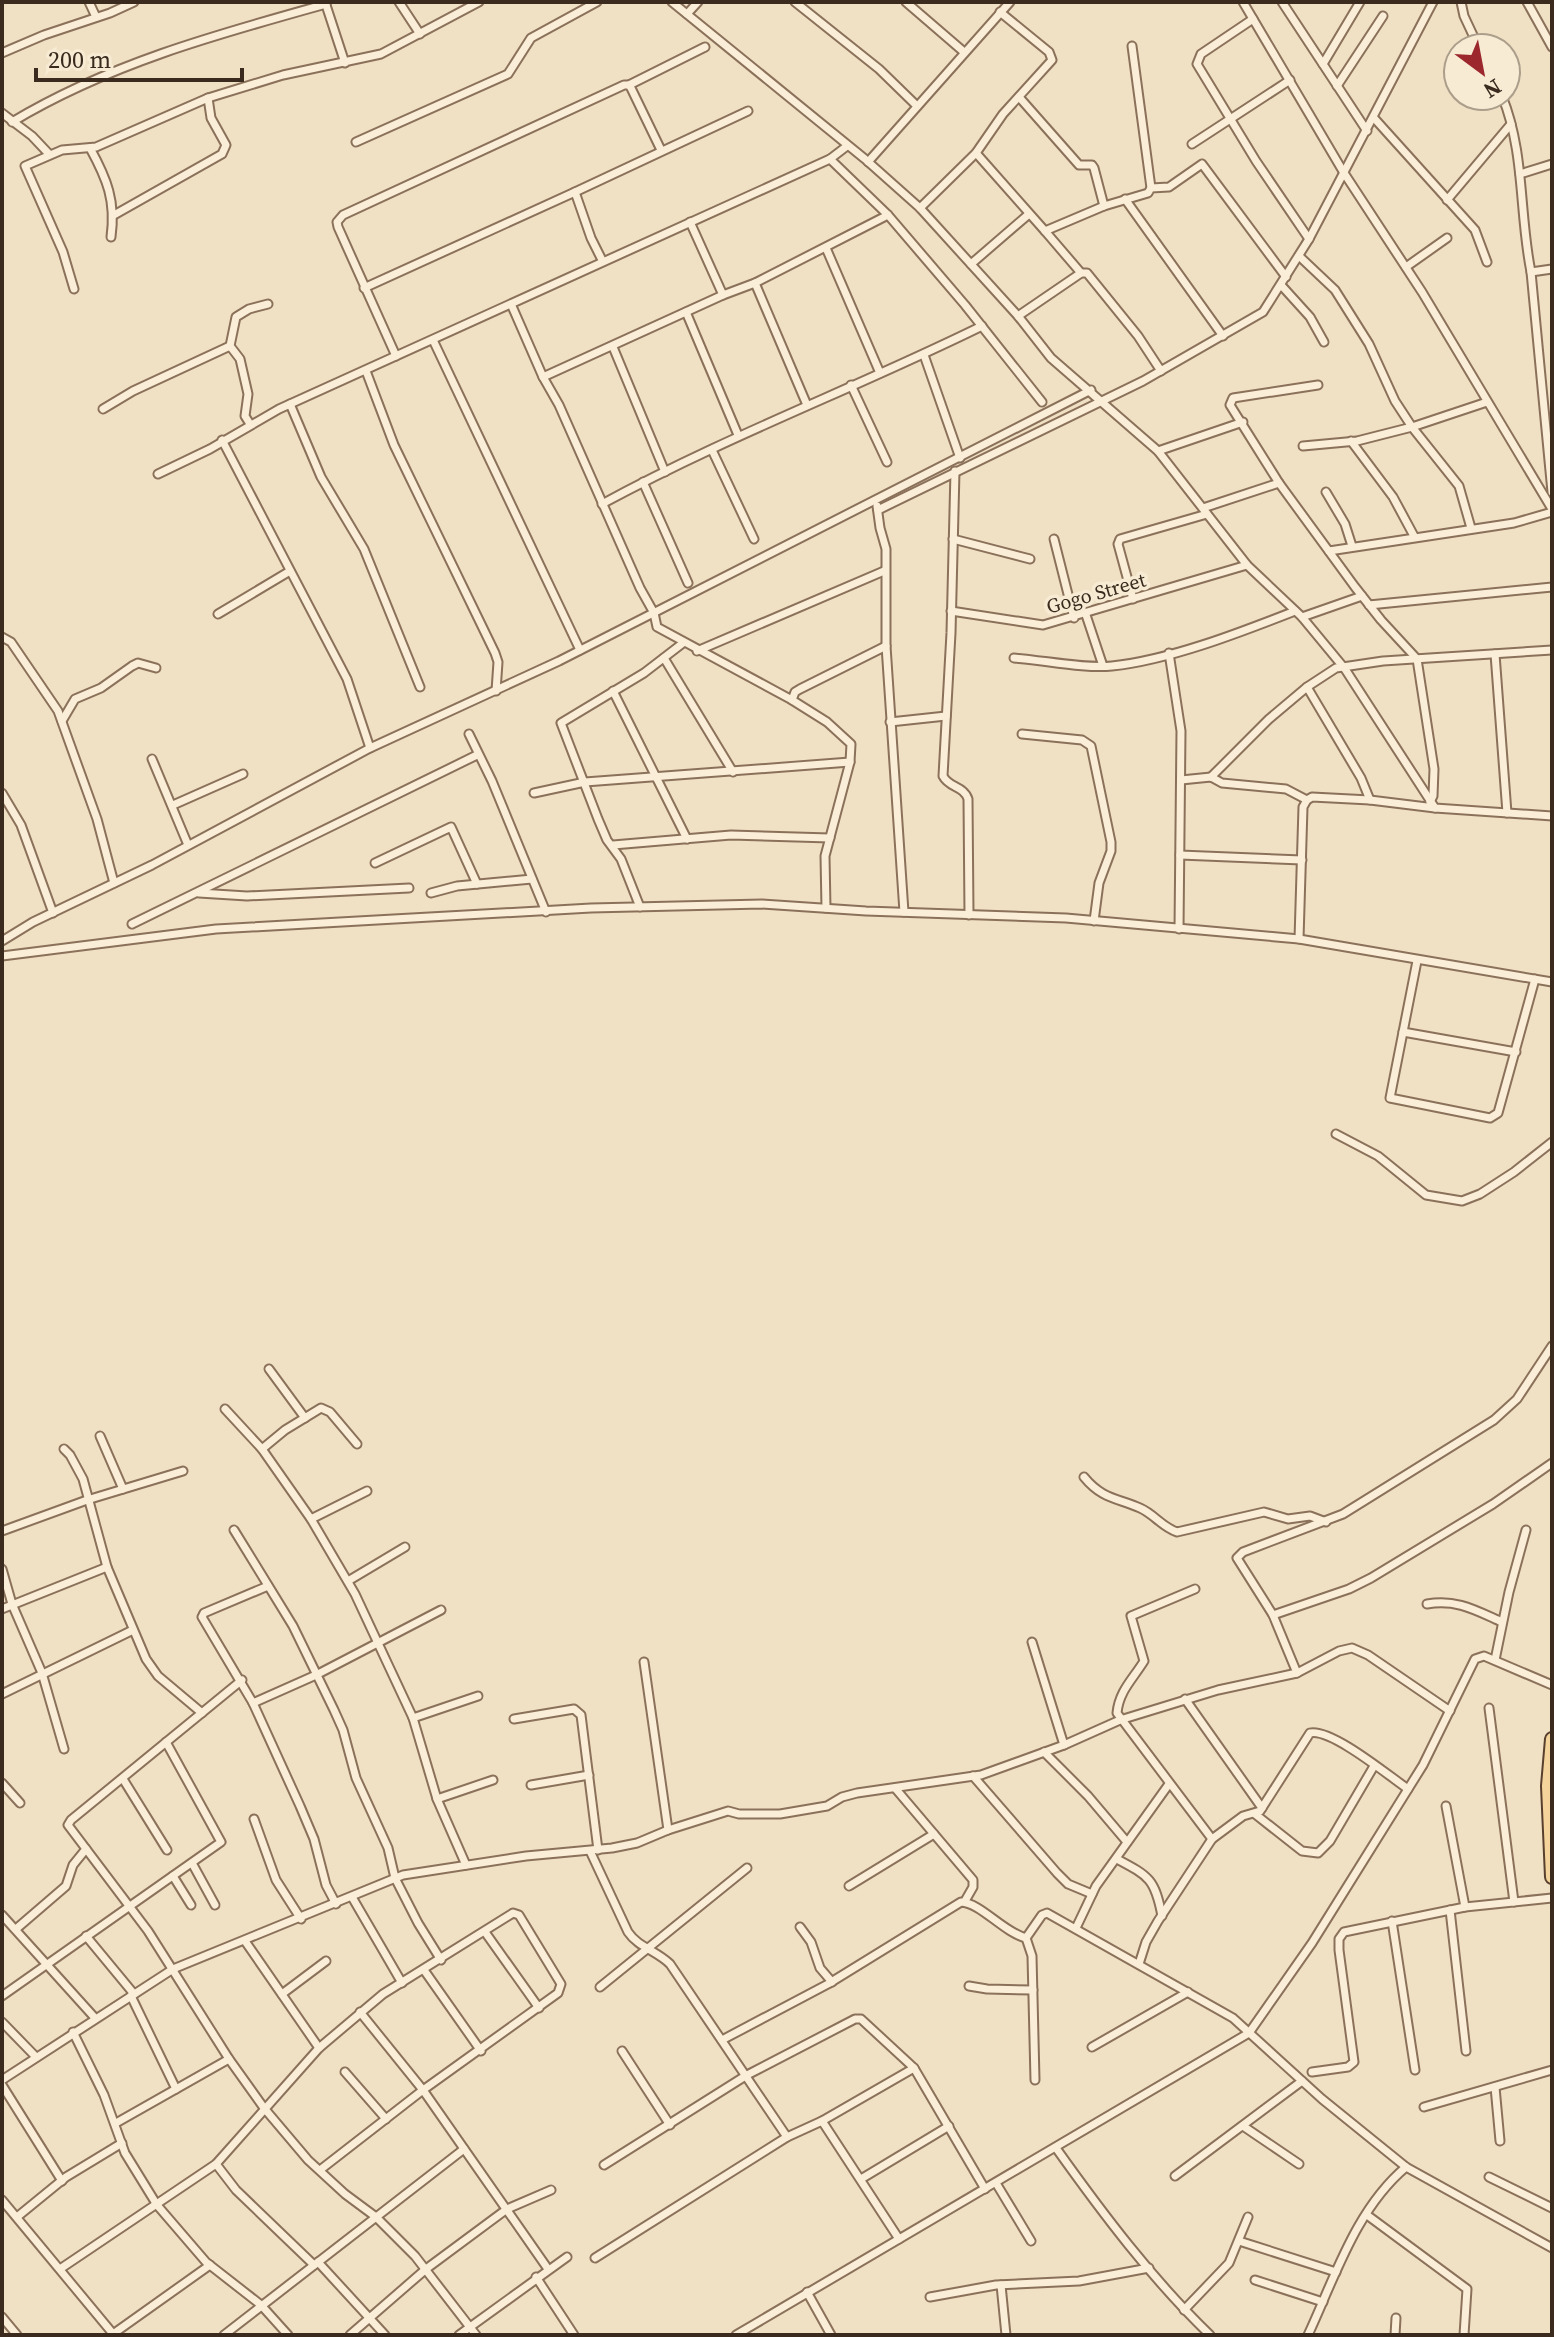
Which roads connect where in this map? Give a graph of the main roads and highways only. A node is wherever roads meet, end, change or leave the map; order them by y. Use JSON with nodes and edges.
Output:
{"nodes":[{"id":1,"x":1552,"y":1739,"type":"edge"},
{"id":2,"x":1552,"y":1877,"type":"edge"}],
"edges":[{"from":1,"to":2,"type":"main road"}]}
